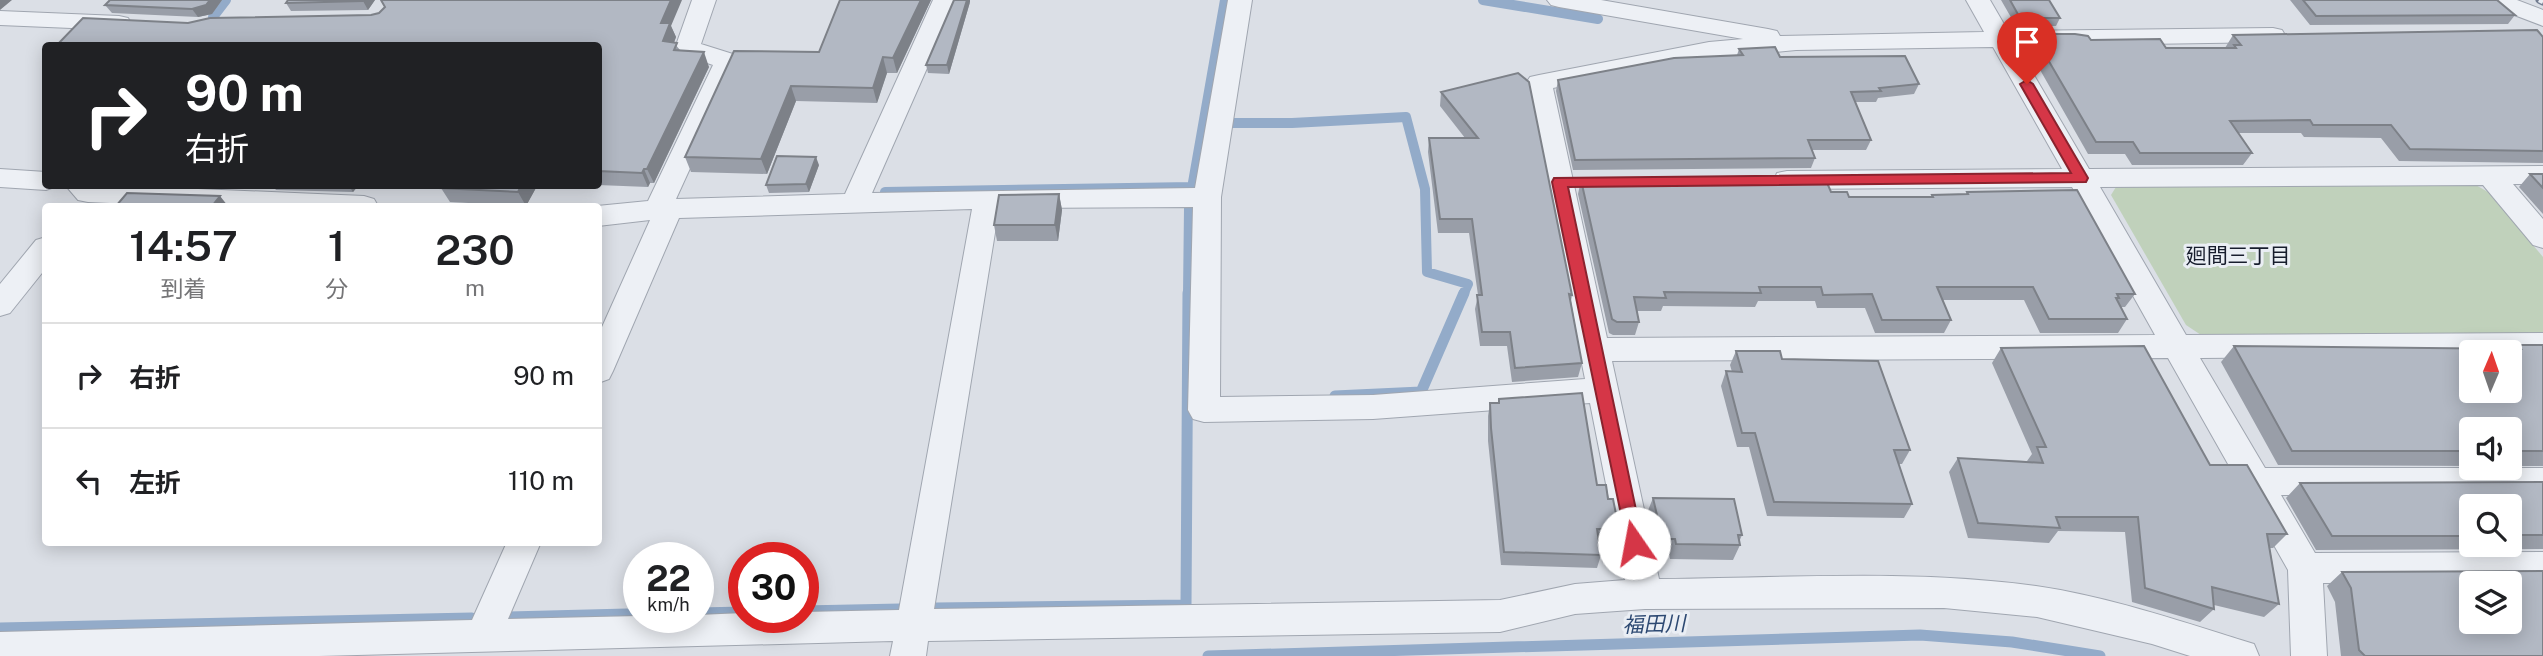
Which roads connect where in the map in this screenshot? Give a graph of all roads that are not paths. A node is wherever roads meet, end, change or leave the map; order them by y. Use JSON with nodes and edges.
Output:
{"nodes":[{"id":1,"x":20,"y":0,"type":"edge"},
{"id":2,"x":704,"y":0,"type":"edge"},
{"id":3,"x":945,"y":0,"type":"edge"},
{"id":4,"x":1240,"y":0,"type":"edge"},
{"id":5,"x":1559,"y":0,"type":"edge"},
{"id":6,"x":1978,"y":0,"type":"edge"},
{"id":7,"x":2496,"y":0,"type":"edge"},
{"id":8,"x":0,"y":17,"type":"edge"},
{"id":9,"x":2543,"y":19,"type":"edge"},
{"id":10,"x":145,"y":24,"type":"edge"},
{"id":11,"x":2515,"y":33,"type":"edge"},
{"id":12,"x":2543,"y":33,"type":"edge"},
{"id":13,"x":2292,"y":35,"type":"edge"},
{"id":14,"x":2000,"y":37,"type":"junction"},
{"id":15,"x":1796,"y":42,"type":"junction"},
{"id":16,"x":2490,"y":175,"type":"junction"},
{"id":17,"x":2543,"y":175,"type":"edge"},
{"id":18,"x":0,"y":178,"type":"edge"},
{"id":19,"x":2081,"y":178,"type":"junction"},
{"id":20,"x":1763,"y":180,"type":"edge"},
{"id":21,"x":42,"y":181,"type":"edge"},
{"id":22,"x":261,"y":192,"type":"edge"},
{"id":23,"x":82,"y":195,"type":"edge"},
{"id":24,"x":1207,"y":197,"type":"junction"},
{"id":25,"x":987,"y":199,"type":"junction"},
{"id":26,"x":342,"y":203,"type":"edge"},
{"id":27,"x":854,"y":203,"type":"junction"},
{"id":28,"x":664,"y":209,"type":"junction"},
{"id":29,"x":602,"y":216,"type":"edge"},
{"id":30,"x":2543,"y":238,"type":"edge"},
{"id":31,"x":42,"y":252,"type":"edge"},
{"id":32,"x":0,"y":305,"type":"edge"},
{"id":33,"x":2543,"y":344,"type":"edge"},
{"id":34,"x":2177,"y":346,"type":"junction"},
{"id":35,"x":1594,"y":350,"type":"junction"},
{"id":36,"x":602,"y":361,"type":"edge"},
{"id":37,"x":1602,"y":390,"type":"junction"},
{"id":38,"x":2543,"y":481,"type":"edge"},
{"id":39,"x":2256,"y":482,"type":"junction"},
{"id":40,"x":522,"y":546,"type":"edge"},
{"id":41,"x":2543,"y":567,"type":"edge"},
{"id":42,"x":2305,"y":568,"type":"junction"},
{"id":43,"x":1645,"y":594,"type":"junction"},
{"id":44,"x":483,"y":636,"type":"junction"},
{"id":45,"x":910,"y":640,"type":"edge"},
{"id":46,"x":0,"y":648,"type":"edge"},
{"id":47,"x":131,"y":650,"type":"edge"},
{"id":48,"x":2241,"y":656,"type":"edge"},
{"id":49,"x":2309,"y":656,"type":"edge"}],
"edges":[{"from":1,"to":8,"type":"street"},
{"from":2,"to":28,"type":"street"},
{"from":3,"to":27,"type":"street"},
{"from":4,"to":24,"type":"street"},
{"from":5,"to":15,"type":"street"},
{"from":6,"to":14,"type":"street"},
{"from":7,"to":9,"type":"street"},
{"from":8,"to":10,"type":"street"},
{"from":11,"to":12,"type":"street"},
{"from":13,"to":14,"type":"street"},
{"from":14,"to":15,"type":"street"},
{"from":14,"to":19,"type":"street"},
{"from":15,"to":35,"type":"street"},
{"from":16,"to":17,"type":"street"},
{"from":16,"to":19,"type":"street"},
{"from":16,"to":30,"type":"street"},
{"from":18,"to":21,"type":"street"},
{"from":19,"to":20,"type":"street"},
{"from":19,"to":34,"type":"street"},
{"from":22,"to":23,"type":"street"},
{"from":22,"to":26,"type":"street"},
{"from":24,"to":25,"type":"street"},
{"from":24,"to":37,"type":"street"},
{"from":25,"to":27,"type":"street"},
{"from":25,"to":45,"type":"street"},
{"from":27,"to":28,"type":"street"},
{"from":28,"to":29,"type":"street"},
{"from":28,"to":36,"type":"street"},
{"from":31,"to":32,"type":"street"},
{"from":33,"to":34,"type":"street"},
{"from":34,"to":35,"type":"street"},
{"from":34,"to":39,"type":"street"},
{"from":35,"to":37,"type":"street"},
{"from":37,"to":43,"type":"street"},
{"from":38,"to":39,"type":"street"},
{"from":39,"to":42,"type":"street"},
{"from":40,"to":44,"type":"street"},
{"from":41,"to":42,"type":"street"},
{"from":42,"to":49,"type":"street"},
{"from":43,"to":45,"type":"street"},
{"from":43,"to":48,"type":"street"},
{"from":44,"to":45,"type":"street"},
{"from":44,"to":47,"type":"street"},
{"from":46,"to":47,"type":"street"}]}
